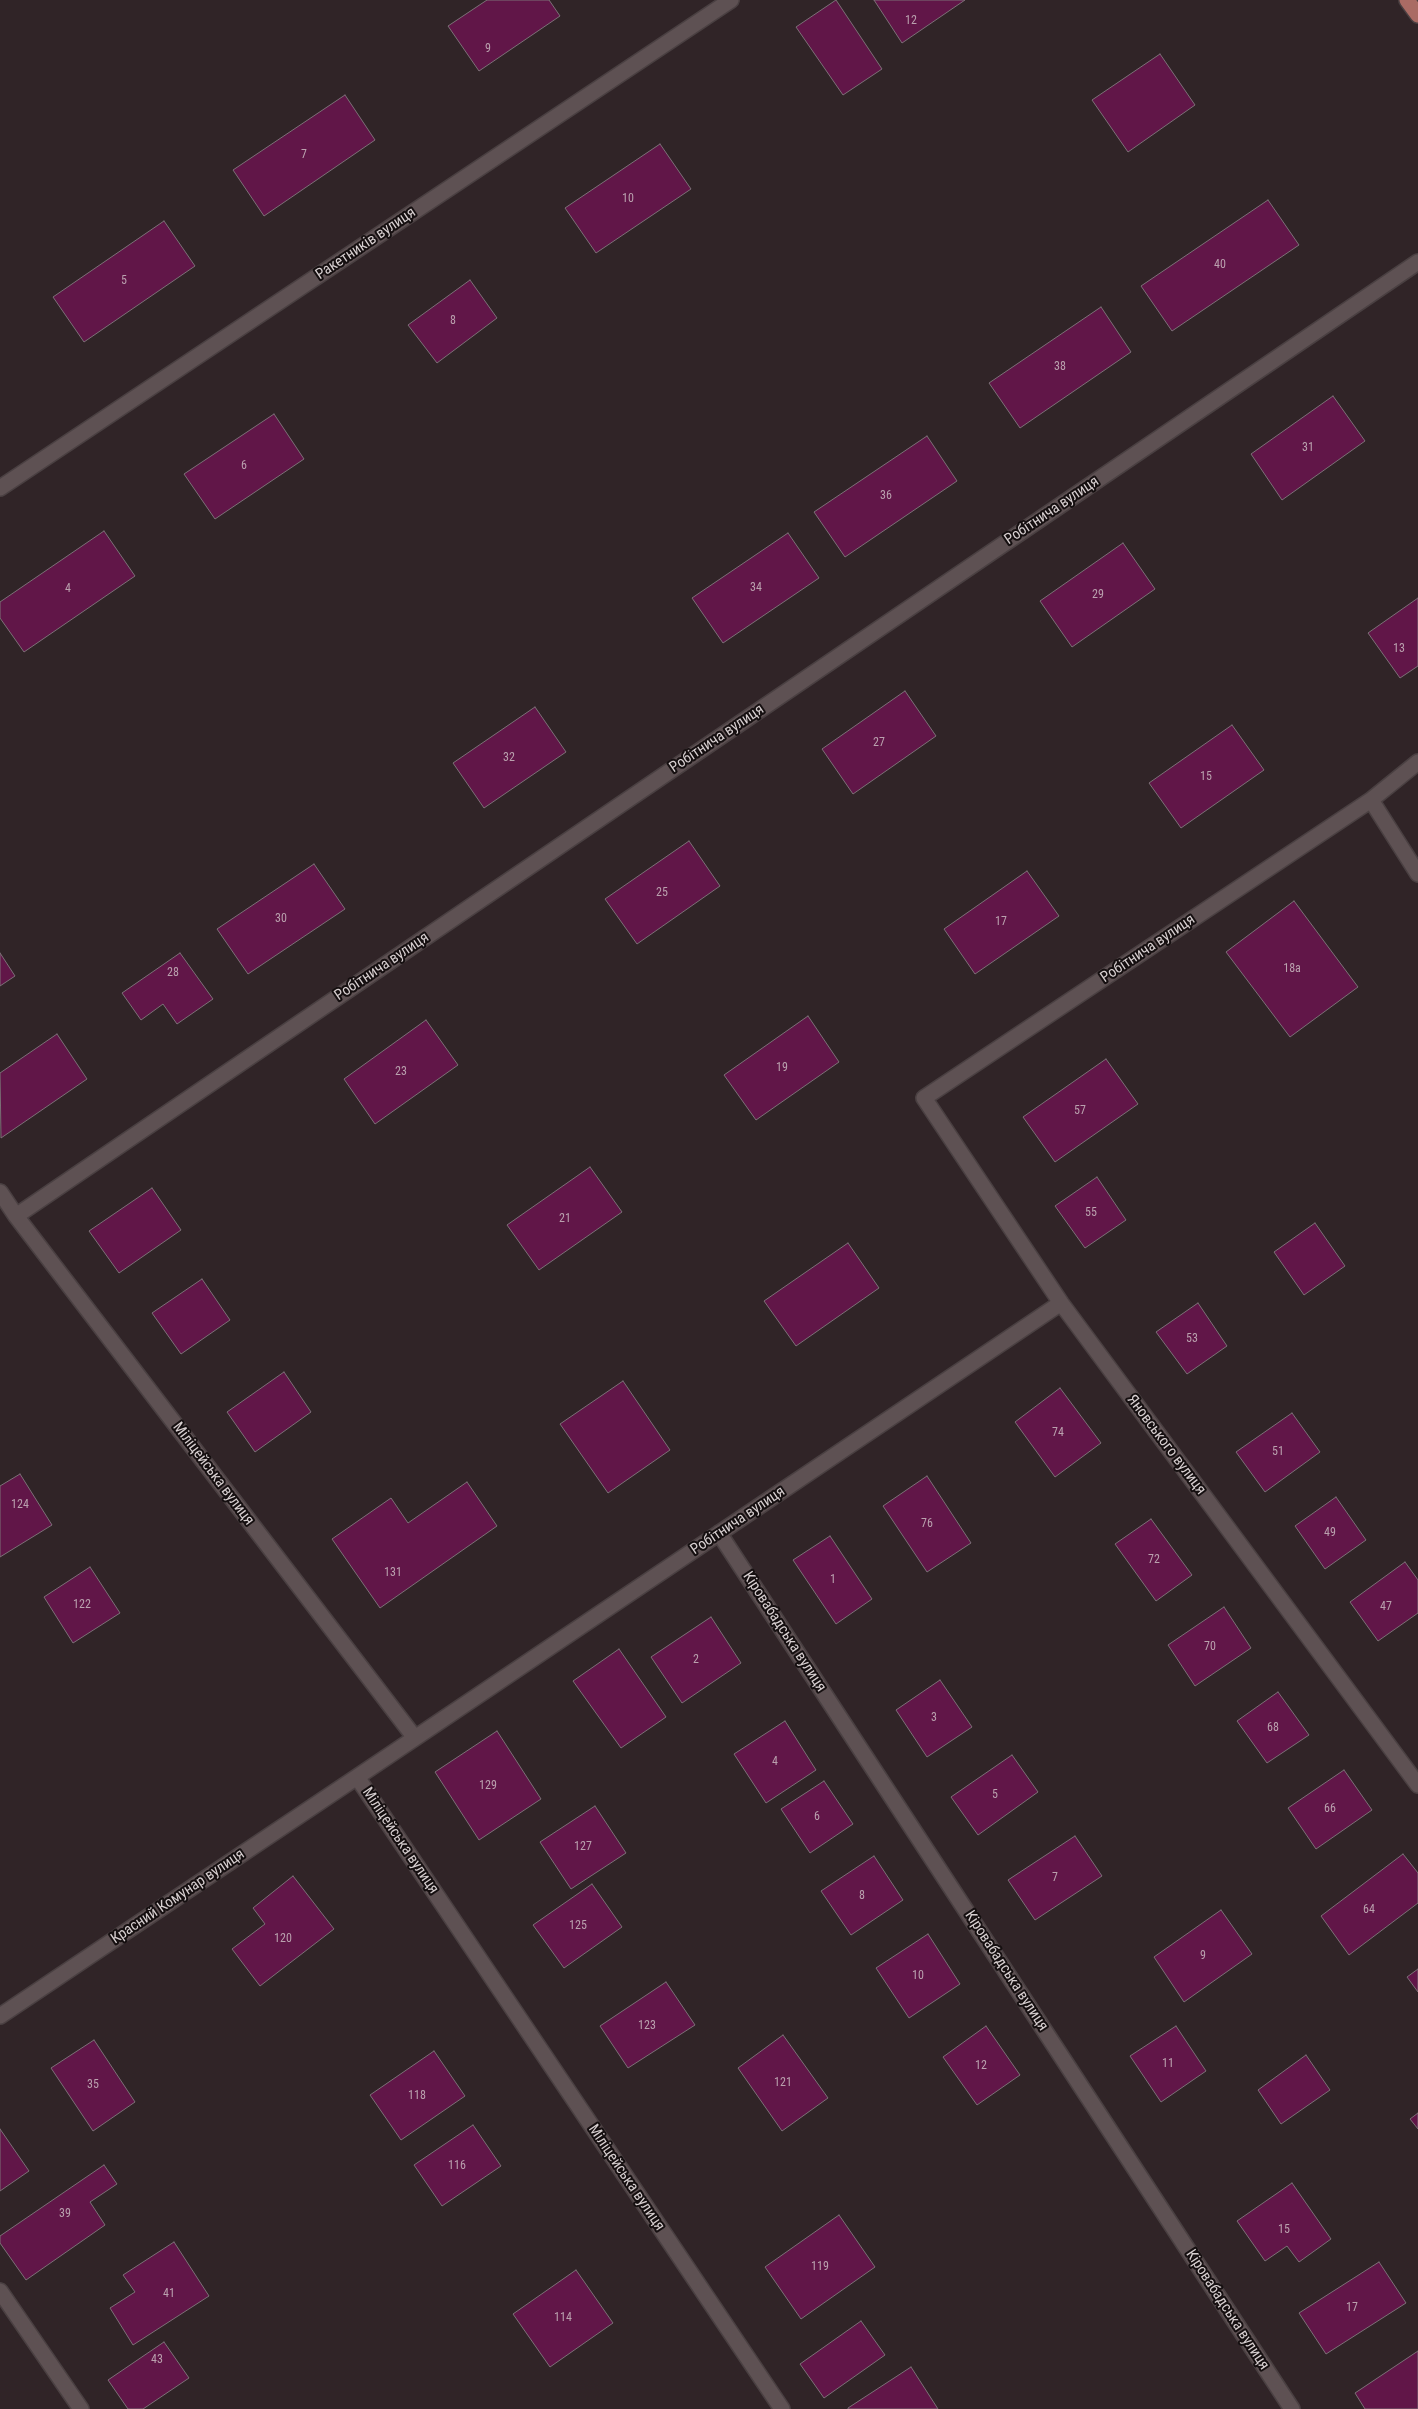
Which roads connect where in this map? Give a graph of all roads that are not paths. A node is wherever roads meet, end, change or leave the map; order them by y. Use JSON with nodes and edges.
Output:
{"nodes":[{"id":1,"x":731,"y":0,"type":"edge"},
{"id":2,"x":1406,"y":0,"type":"edge"},
{"id":3,"x":1418,"y":15,"type":"edge"},
{"id":4,"x":1418,"y":262,"type":"edge"},
{"id":5,"x":0,"y":488,"type":"edge"},
{"id":6,"x":1418,"y":762,"type":"edge"},
{"id":7,"x":1371,"y":800,"type":"junction"},
{"id":8,"x":1418,"y":874,"type":"edge"},
{"id":9,"x":924,"y":1098,"type":"joint"},
{"id":10,"x":0,"y":1192,"type":"edge"},
{"id":11,"x":16,"y":1216,"type":"junction"},
{"id":12,"x":1060,"y":1304,"type":"junction"},
{"id":13,"x":719,"y":1533,"type":"junction"},
{"id":14,"x":415,"y":1738,"type":"junction"},
{"id":15,"x":357,"y":1777,"type":"junction"},
{"id":16,"x":1418,"y":1785,"type":"edge"},
{"id":17,"x":0,"y":2016,"type":"edge"},
{"id":18,"x":0,"y":2291,"type":"edge"},
{"id":19,"x":81,"y":2409,"type":"edge"},
{"id":20,"x":782,"y":2409,"type":"edge"},
{"id":21,"x":1292,"y":2409,"type":"edge"}],
"edges":[{"from":1,"to":5,"type":"street","name":"Ракетників вулиця"},
{"from":2,"to":3,"type":"main road"},
{"from":4,"to":11,"type":"street","name":"Робітнича вулиця"},
{"from":6,"to":7,"type":"street","name":"Робітнича вулиця"},
{"from":7,"to":8,"type":"street"},
{"from":7,"to":9,"type":"street","name":"Робітнича вулиця"},
{"from":9,"to":12,"type":"street","name":"Яновського вулиця"},
{"from":10,"to":11,"type":"street","name":"Міліцейська вулиця"},
{"from":11,"to":14,"type":"street","name":"Міліцейська вулиця"},
{"from":12,"to":13,"type":"street","name":"Робітнича вулиця"},
{"from":12,"to":16,"type":"street","name":"Яновського вулиця"},
{"from":13,"to":14,"type":"street","name":"Робітнича вулиця"},
{"from":13,"to":21,"type":"street","name":"Кіровабадська вулиця"},
{"from":14,"to":15,"type":"street","name":"Міліцейська вулиця"},
{"from":15,"to":17,"type":"street","name":"Красний Комунар вулиця"},
{"from":15,"to":20,"type":"street","name":"Міліцейська вулиця"},
{"from":18,"to":19,"type":"street"}]}
